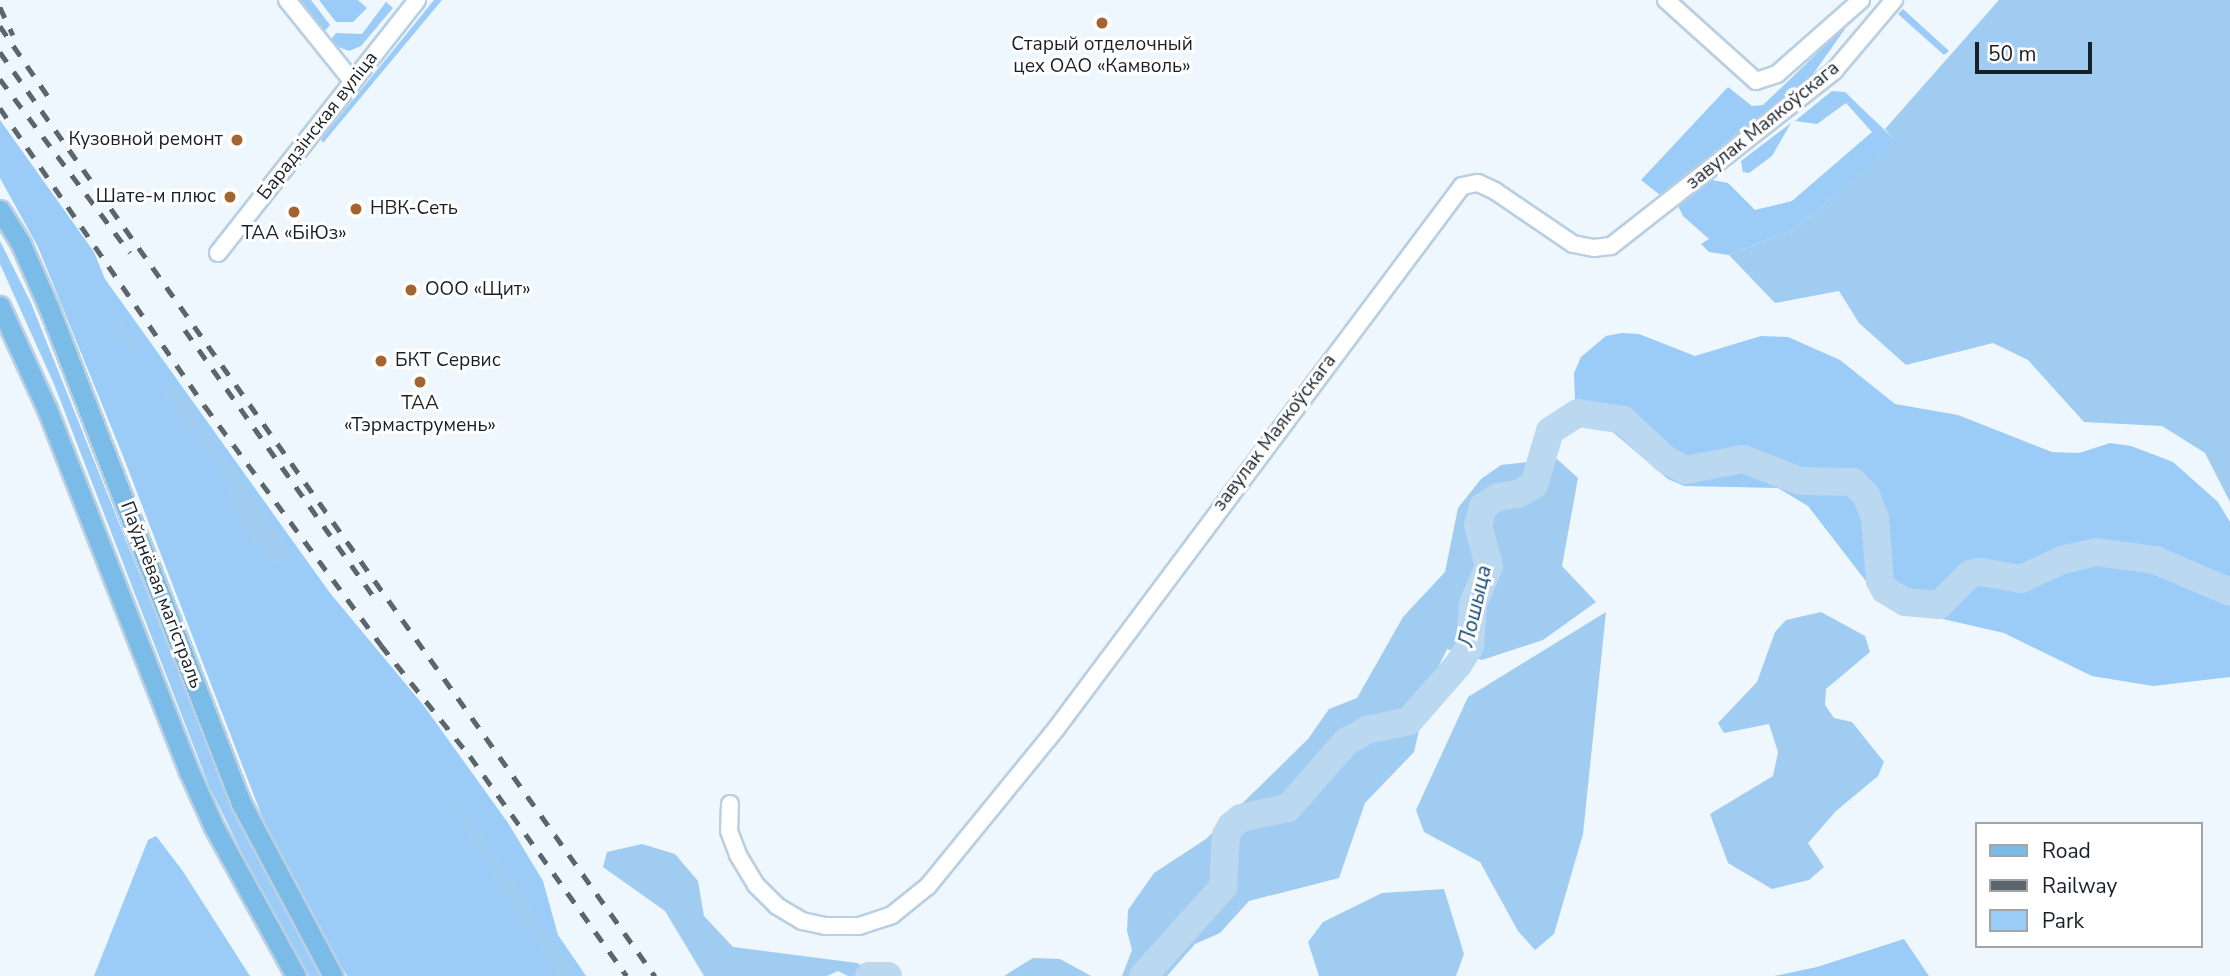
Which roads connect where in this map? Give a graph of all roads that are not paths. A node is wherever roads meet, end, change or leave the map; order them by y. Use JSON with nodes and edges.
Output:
{"nodes":[{"id":1,"x":287,"y":0,"type":"edge"},
{"id":2,"x":417,"y":0,"type":"edge"},
{"id":3,"x":1666,"y":0,"type":"edge"},
{"id":4,"x":1861,"y":0,"type":"edge"},
{"id":5,"x":1893,"y":0,"type":"edge"},
{"id":6,"x":353,"y":82,"type":"junction"},
{"id":7,"x":0,"y":210,"type":"edge"},
{"id":8,"x":219,"y":253,"type":"dead end"},
{"id":9,"x":0,"y":306,"type":"edge"},
{"id":10,"x":730,"y":804,"type":"dead end"},
{"id":11,"x":296,"y":976,"type":"edge"},
{"id":12,"x":333,"y":976,"type":"edge"}],
"edges":[{"from":1,"to":6,"type":"street"},
{"from":2,"to":6,"type":"street","name":"Барадзінская вуліца"},
{"from":3,"to":4,"type":"street"},
{"from":5,"to":10,"type":"street","name":"завулак Маякоўскага"},
{"from":6,"to":8,"type":"street","name":"Барадзінская вуліца"},
{"from":7,"to":12,"type":"main road","name":"Паўднёвая магістраль"},
{"from":9,"to":11,"type":"main road","name":"Паўднёвая магістраль"}]}
